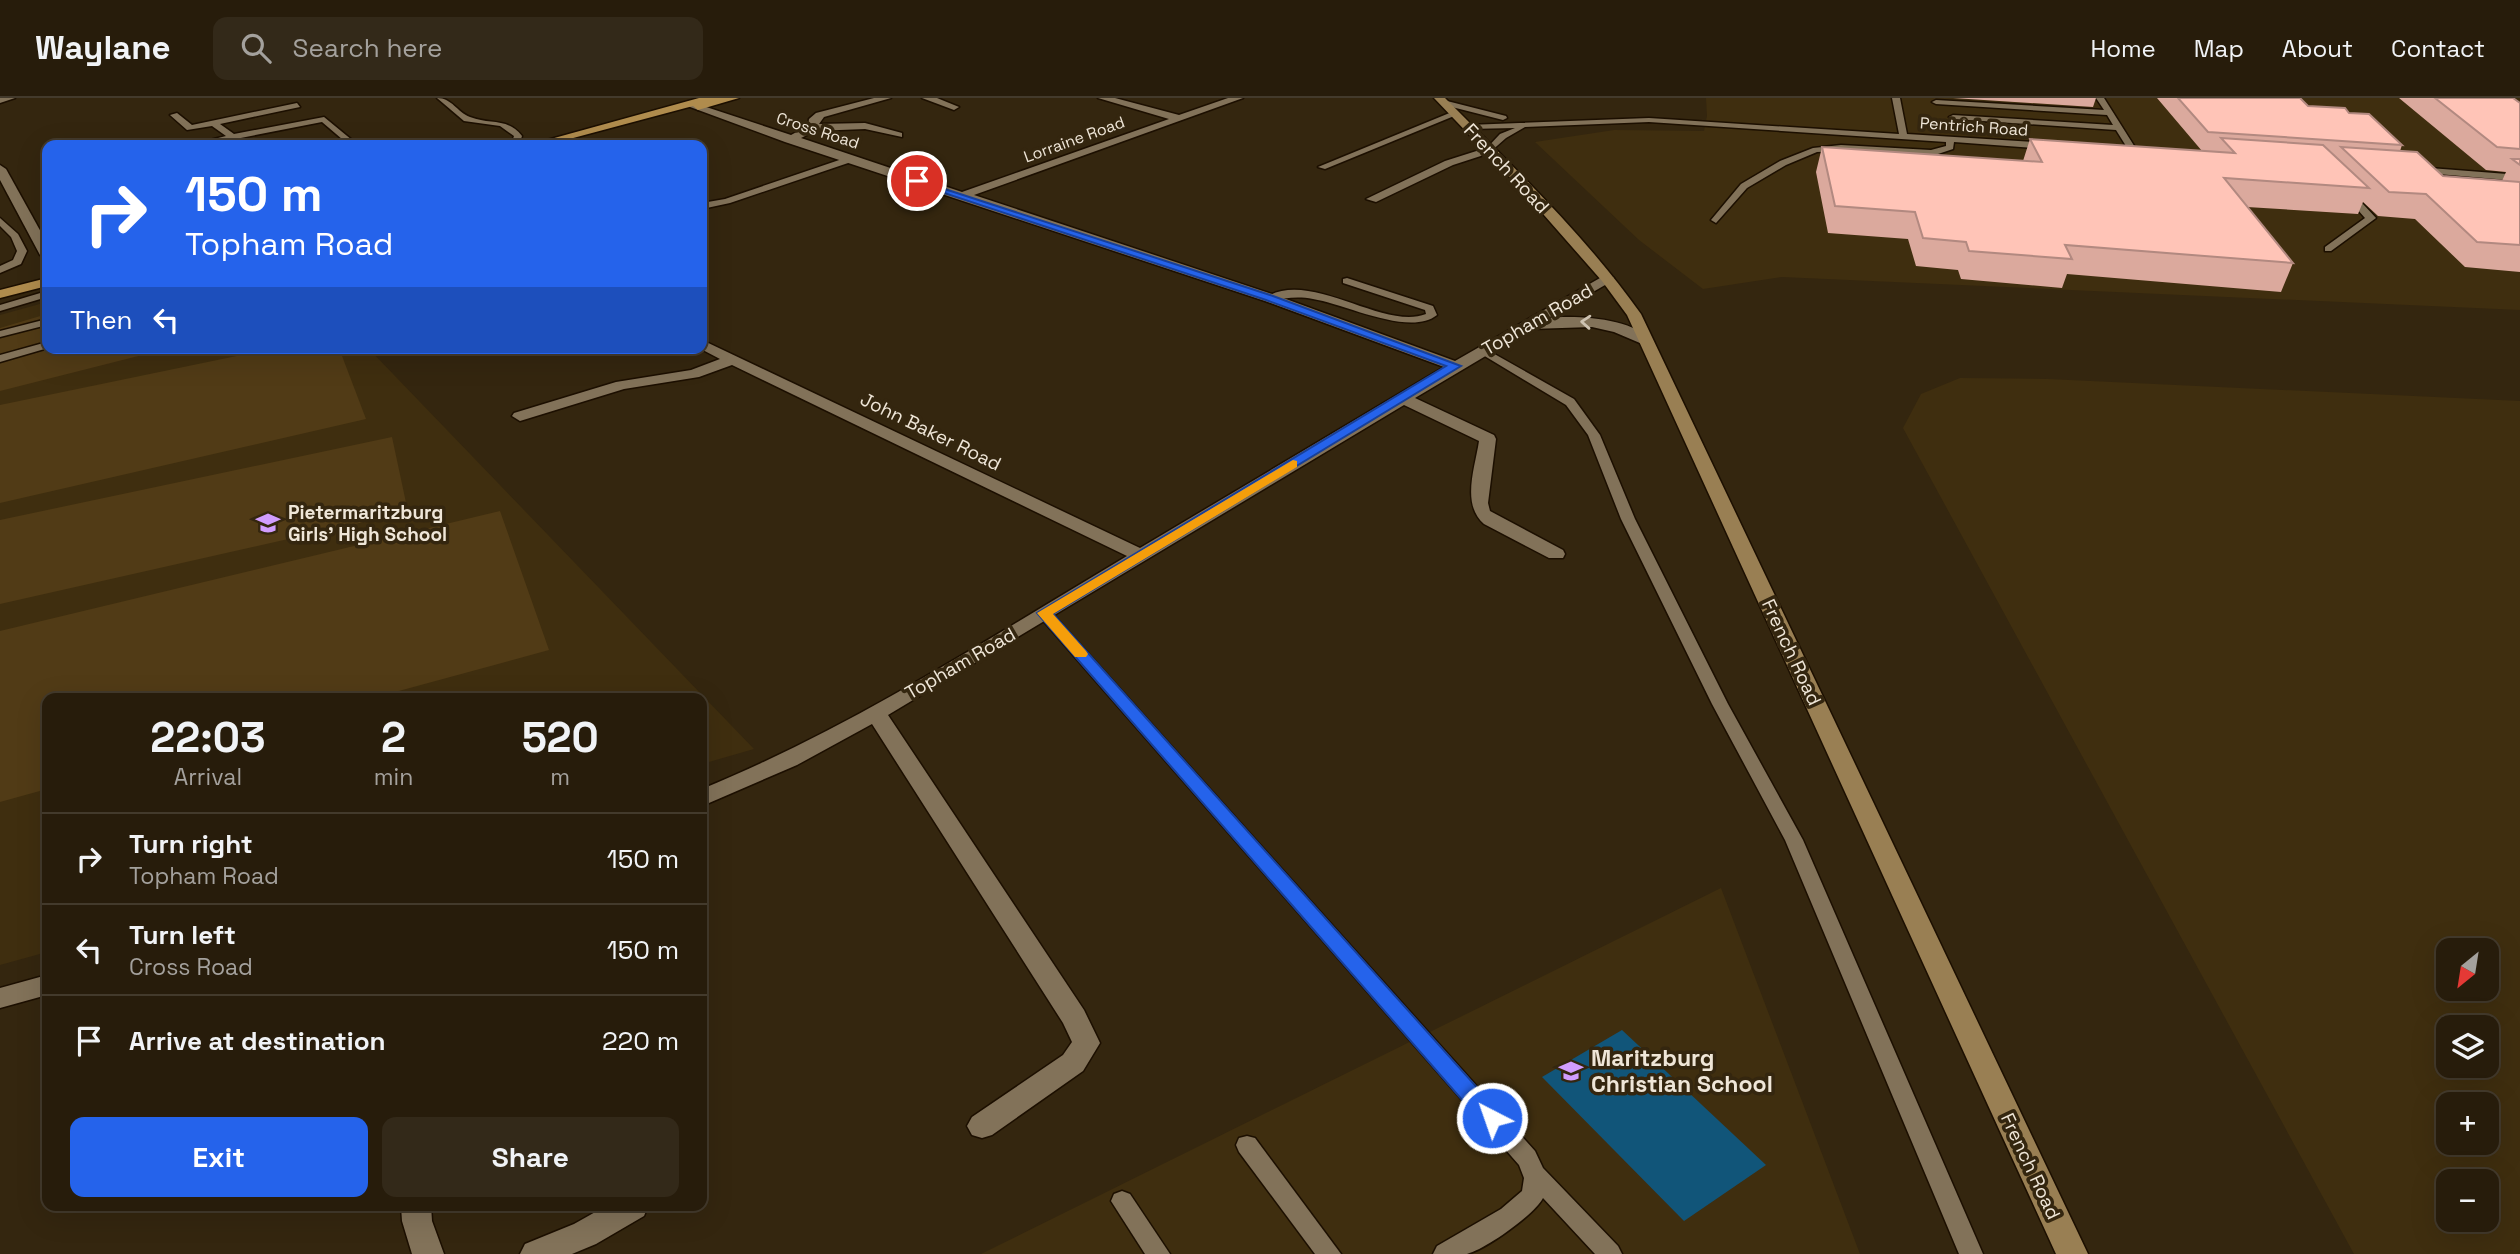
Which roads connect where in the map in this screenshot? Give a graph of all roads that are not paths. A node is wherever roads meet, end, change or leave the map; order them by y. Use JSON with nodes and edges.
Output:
{"nodes":[{"id":1,"x":10,"y":98,"type":"edge"},
{"id":2,"x":441,"y":98,"type":"edge"},
{"id":3,"x":710,"y":98,"type":"edge"},
{"id":4,"x":734,"y":98,"type":"edge"},
{"id":5,"x":886,"y":98,"type":"edge"},
{"id":6,"x":927,"y":98,"type":"edge"},
{"id":7,"x":1103,"y":98,"type":"edge"},
{"id":8,"x":1238,"y":98,"type":"edge"},
{"id":9,"x":1896,"y":98,"type":"edge"},
{"id":10,"x":2099,"y":98,"type":"edge"},
{"id":11,"x":0,"y":100,"type":"edge"},
{"id":12,"x":1936,"y":102,"type":"dead end"},
{"id":13,"x":297,"y":105,"type":"dead end"},
{"id":14,"x":693,"y":106,"type":"junction"},
{"id":15,"x":954,"y":107,"type":"dead end"},
{"id":16,"x":1451,"y":110,"type":"edge"},
{"id":17,"x":2109,"y":113,"type":"junction"},
{"id":18,"x":174,"y":115,"type":"dead end"},
{"id":19,"x":1953,"y":117,"type":"dead end"},
{"id":20,"x":1178,"y":118,"type":"junction"},
{"id":21,"x":1554,"y":122,"type":"junction"},
{"id":22,"x":214,"y":123,"type":"junction"},
{"id":23,"x":813,"y":128,"type":"junction"},
{"id":24,"x":2119,"y":128,"type":"junction"},
{"id":25,"x":898,"y":135,"type":"dead end"},
{"id":26,"x":1903,"y":135,"type":"junction"},
{"id":27,"x":231,"y":136,"type":"junction"},
{"id":28,"x":1950,"y":138,"type":"junction"},
{"id":29,"x":215,"y":140,"type":"edge"},
{"id":30,"x":348,"y":140,"type":"edge"},
{"id":31,"x":517,"y":140,"type":"edge"},
{"id":32,"x":555,"y":140,"type":"edge"},
{"id":33,"x":575,"y":140,"type":"edge"},
{"id":34,"x":789,"y":140,"type":"junction"},
{"id":35,"x":2055,"y":146,"type":"edge"},
{"id":36,"x":1489,"y":150,"type":"junction"},
{"id":37,"x":2121,"y":151,"type":"edge"},
{"id":38,"x":2134,"y":152,"type":"junction"},
{"id":39,"x":2147,"y":153,"type":"edge"},
{"id":40,"x":1796,"y":158,"type":"junction"},
{"id":41,"x":851,"y":159,"type":"junction"},
{"id":42,"x":1822,"y":160,"type":"edge"},
{"id":43,"x":1322,"y":167,"type":"dead end"},
{"id":44,"x":0,"y":169,"type":"edge"},
{"id":45,"x":2408,"y":170,"type":"edge"},
{"id":46,"x":2520,"y":178,"type":"edge"},
{"id":47,"x":2334,"y":180,"type":"edge"},
{"id":48,"x":961,"y":196,"type":"junction"},
{"id":49,"x":1372,"y":199,"type":"dead end"},
{"id":50,"x":707,"y":205,"type":"edge"},
{"id":51,"x":1716,"y":219,"type":"dead end"},
{"id":52,"x":0,"y":221,"type":"edge"},
{"id":53,"x":42,"y":246,"type":"edge"},
{"id":54,"x":2328,"y":249,"type":"dead end"},
{"id":55,"x":0,"y":270,"type":"edge"},
{"id":56,"x":42,"y":276,"type":"edge"},
{"id":57,"x":1607,"y":278,"type":"junction"},
{"id":58,"x":1347,"y":281,"type":"dead end"},
{"id":59,"x":42,"y":283,"type":"edge"},
{"id":60,"x":0,"y":288,"type":"edge"},
{"id":61,"x":0,"y":294,"type":"edge"},
{"id":62,"x":42,"y":295,"type":"edge"},
{"id":63,"x":1270,"y":298,"type":"junction"},
{"id":64,"x":0,"y":308,"type":"edge"},
{"id":65,"x":42,"y":323,"type":"edge"},
{"id":66,"x":1522,"y":327,"type":"junction"},
{"id":67,"x":0,"y":334,"type":"edge"},
{"id":68,"x":1647,"y":342,"type":"junction"},
{"id":69,"x":42,"y":346,"type":"edge"},
{"id":70,"x":707,"y":346,"type":"edge"},
{"id":71,"x":1482,"y":350,"type":"junction"},
{"id":72,"x":0,"y":359,"type":"edge"},
{"id":73,"x":733,"y":359,"type":"junction"},
{"id":74,"x":1455,"y":366,"type":"junction"},
{"id":75,"x":1401,"y":398,"type":"junction"},
{"id":76,"x":520,"y":416,"type":"dead end"},
{"id":77,"x":1556,"y":554,"type":"dead end"},
{"id":78,"x":1141,"y":556,"type":"junction"},
{"id":79,"x":1044,"y":613,"type":"junction"},
{"id":80,"x":875,"y":712,"type":"junction"},
{"id":81,"x":707,"y":796,"type":"edge"},
{"id":82,"x":42,"y":986,"type":"edge"},
{"id":83,"x":0,"y":998,"type":"edge"},
{"id":84,"x":982,"y":1126,"type":"dead end"},
{"id":85,"x":1247,"y":1145,"type":"dead end"},
{"id":86,"x":1536,"y":1175,"type":"junction"},
{"id":87,"x":1122,"y":1200,"type":"dead end"},
{"id":88,"x":416,"y":1211,"type":"edge"},
{"id":89,"x":624,"y":1211,"type":"edge"},
{"id":90,"x":428,"y":1254,"type":"edge"},
{"id":91,"x":536,"y":1254,"type":"edge"},
{"id":92,"x":1158,"y":1254,"type":"edge"},
{"id":93,"x":1329,"y":1254,"type":"edge"},
{"id":94,"x":1445,"y":1254,"type":"edge"},
{"id":95,"x":1610,"y":1254,"type":"edge"},
{"id":96,"x":1971,"y":1254,"type":"edge"},
{"id":97,"x":2073,"y":1254,"type":"edge"}],
"edges":[{"from":1,"to":11,"type":"street"},
{"from":2,"to":31,"type":"lane"},
{"from":3,"to":14,"type":"main road"},
{"from":4,"to":14,"type":"main road"},
{"from":5,"to":23,"type":"street"},
{"from":6,"to":15,"type":"street"},
{"from":7,"to":20,"type":"street"},
{"from":8,"to":20,"type":"street","name":"Lorraine Road"},
{"from":9,"to":26,"type":"lane"},
{"from":10,"to":17,"type":"lane"},
{"from":12,"to":17,"type":"lane"},
{"from":13,"to":22,"type":"lane"},
{"from":14,"to":32,"type":"main road"},
{"from":14,"to":33,"type":"main road"},
{"from":14,"to":34,"type":"street","name":"Cross Road"},
{"from":16,"to":21,"type":"lane","name":"Pentrich Road"},
{"from":16,"to":21,"type":"lane"},
{"from":16,"to":36,"type":"street","name":"French Road"},
{"from":16,"to":43,"type":"lane","name":"Pentrich Road"},
{"from":17,"to":24,"type":"lane"},
{"from":18,"to":22,"type":"lane"},
{"from":19,"to":24,"type":"lane"},
{"from":20,"to":48,"type":"street","name":"Lorraine Road"},
{"from":21,"to":26,"type":"lane","name":"Pentrich Road"},
{"from":21,"to":36,"type":"lane"},
{"from":22,"to":27,"type":"lane"},
{"from":23,"to":25,"type":"street"},
{"from":23,"to":34,"type":"street"},
{"from":24,"to":38,"type":"lane"},
{"from":26,"to":28,"type":"lane","name":"Pentrich Road"},
{"from":27,"to":29,"type":"lane"},
{"from":27,"to":30,"type":"lane"},
{"from":28,"to":35,"type":"lane","name":"Pentrich Road"},
{"from":28,"to":40,"type":"lane"},
{"from":34,"to":41,"type":"street","name":"Cross Road"},
{"from":36,"to":49,"type":"street"},
{"from":36,"to":57,"type":"street","name":"French Road"},
{"from":37,"to":38,"type":"lane"},
{"from":38,"to":39,"type":"lane"},
{"from":40,"to":42,"type":"lane"},
{"from":40,"to":51,"type":"lane"},
{"from":41,"to":48,"type":"street","name":"Cross Road"},
{"from":41,"to":50,"type":"lane"},
{"from":44,"to":53,"type":"street"},
{"from":45,"to":46,"type":"lane"},
{"from":47,"to":54,"type":"lane"},
{"from":48,"to":63,"type":"street","name":"Cross Road"},
{"from":52,"to":55,"type":"lane"},
{"from":56,"to":60,"type":"main road"},
{"from":57,"to":66,"type":"street","name":"Topham Road"},
{"from":57,"to":68,"type":"street","name":"French Road"},
{"from":58,"to":63,"type":"lane"},
{"from":59,"to":61,"type":"main road"},
{"from":62,"to":64,"type":"lane"},
{"from":63,"to":74,"type":"street","name":"Cross Road"},
{"from":65,"to":67,"type":"lane"},
{"from":68,"to":66,"type":"street","one_way":true},
{"from":66,"to":71,"type":"street","name":"Topham Road"},
{"from":68,"to":97,"type":"street","name":"French Road"},
{"from":69,"to":72,"type":"lane"},
{"from":70,"to":73,"type":"street","name":"John Baker Road"},
{"from":71,"to":74,"type":"street","name":"Topham Road"},
{"from":71,"to":96,"type":"lane"},
{"from":73,"to":76,"type":"street"},
{"from":73,"to":78,"type":"street","name":"John Baker Road"},
{"from":74,"to":75,"type":"street","name":"Topham Road"},
{"from":75,"to":77,"type":"street"},
{"from":75,"to":78,"type":"street","name":"Topham Road"},
{"from":78,"to":79,"type":"street","name":"Topham Road"},
{"from":79,"to":80,"type":"street","name":"Topham Road"},
{"from":79,"to":86,"type":"lane"},
{"from":80,"to":81,"type":"street","name":"Topham Road"},
{"from":80,"to":84,"type":"street"},
{"from":82,"to":83,"type":"street"},
{"from":85,"to":93,"type":"lane"},
{"from":86,"to":94,"type":"lane"},
{"from":86,"to":95,"type":"lane"},
{"from":87,"to":92,"type":"lane"},
{"from":88,"to":90,"type":"street"},
{"from":89,"to":91,"type":"street"}]}
